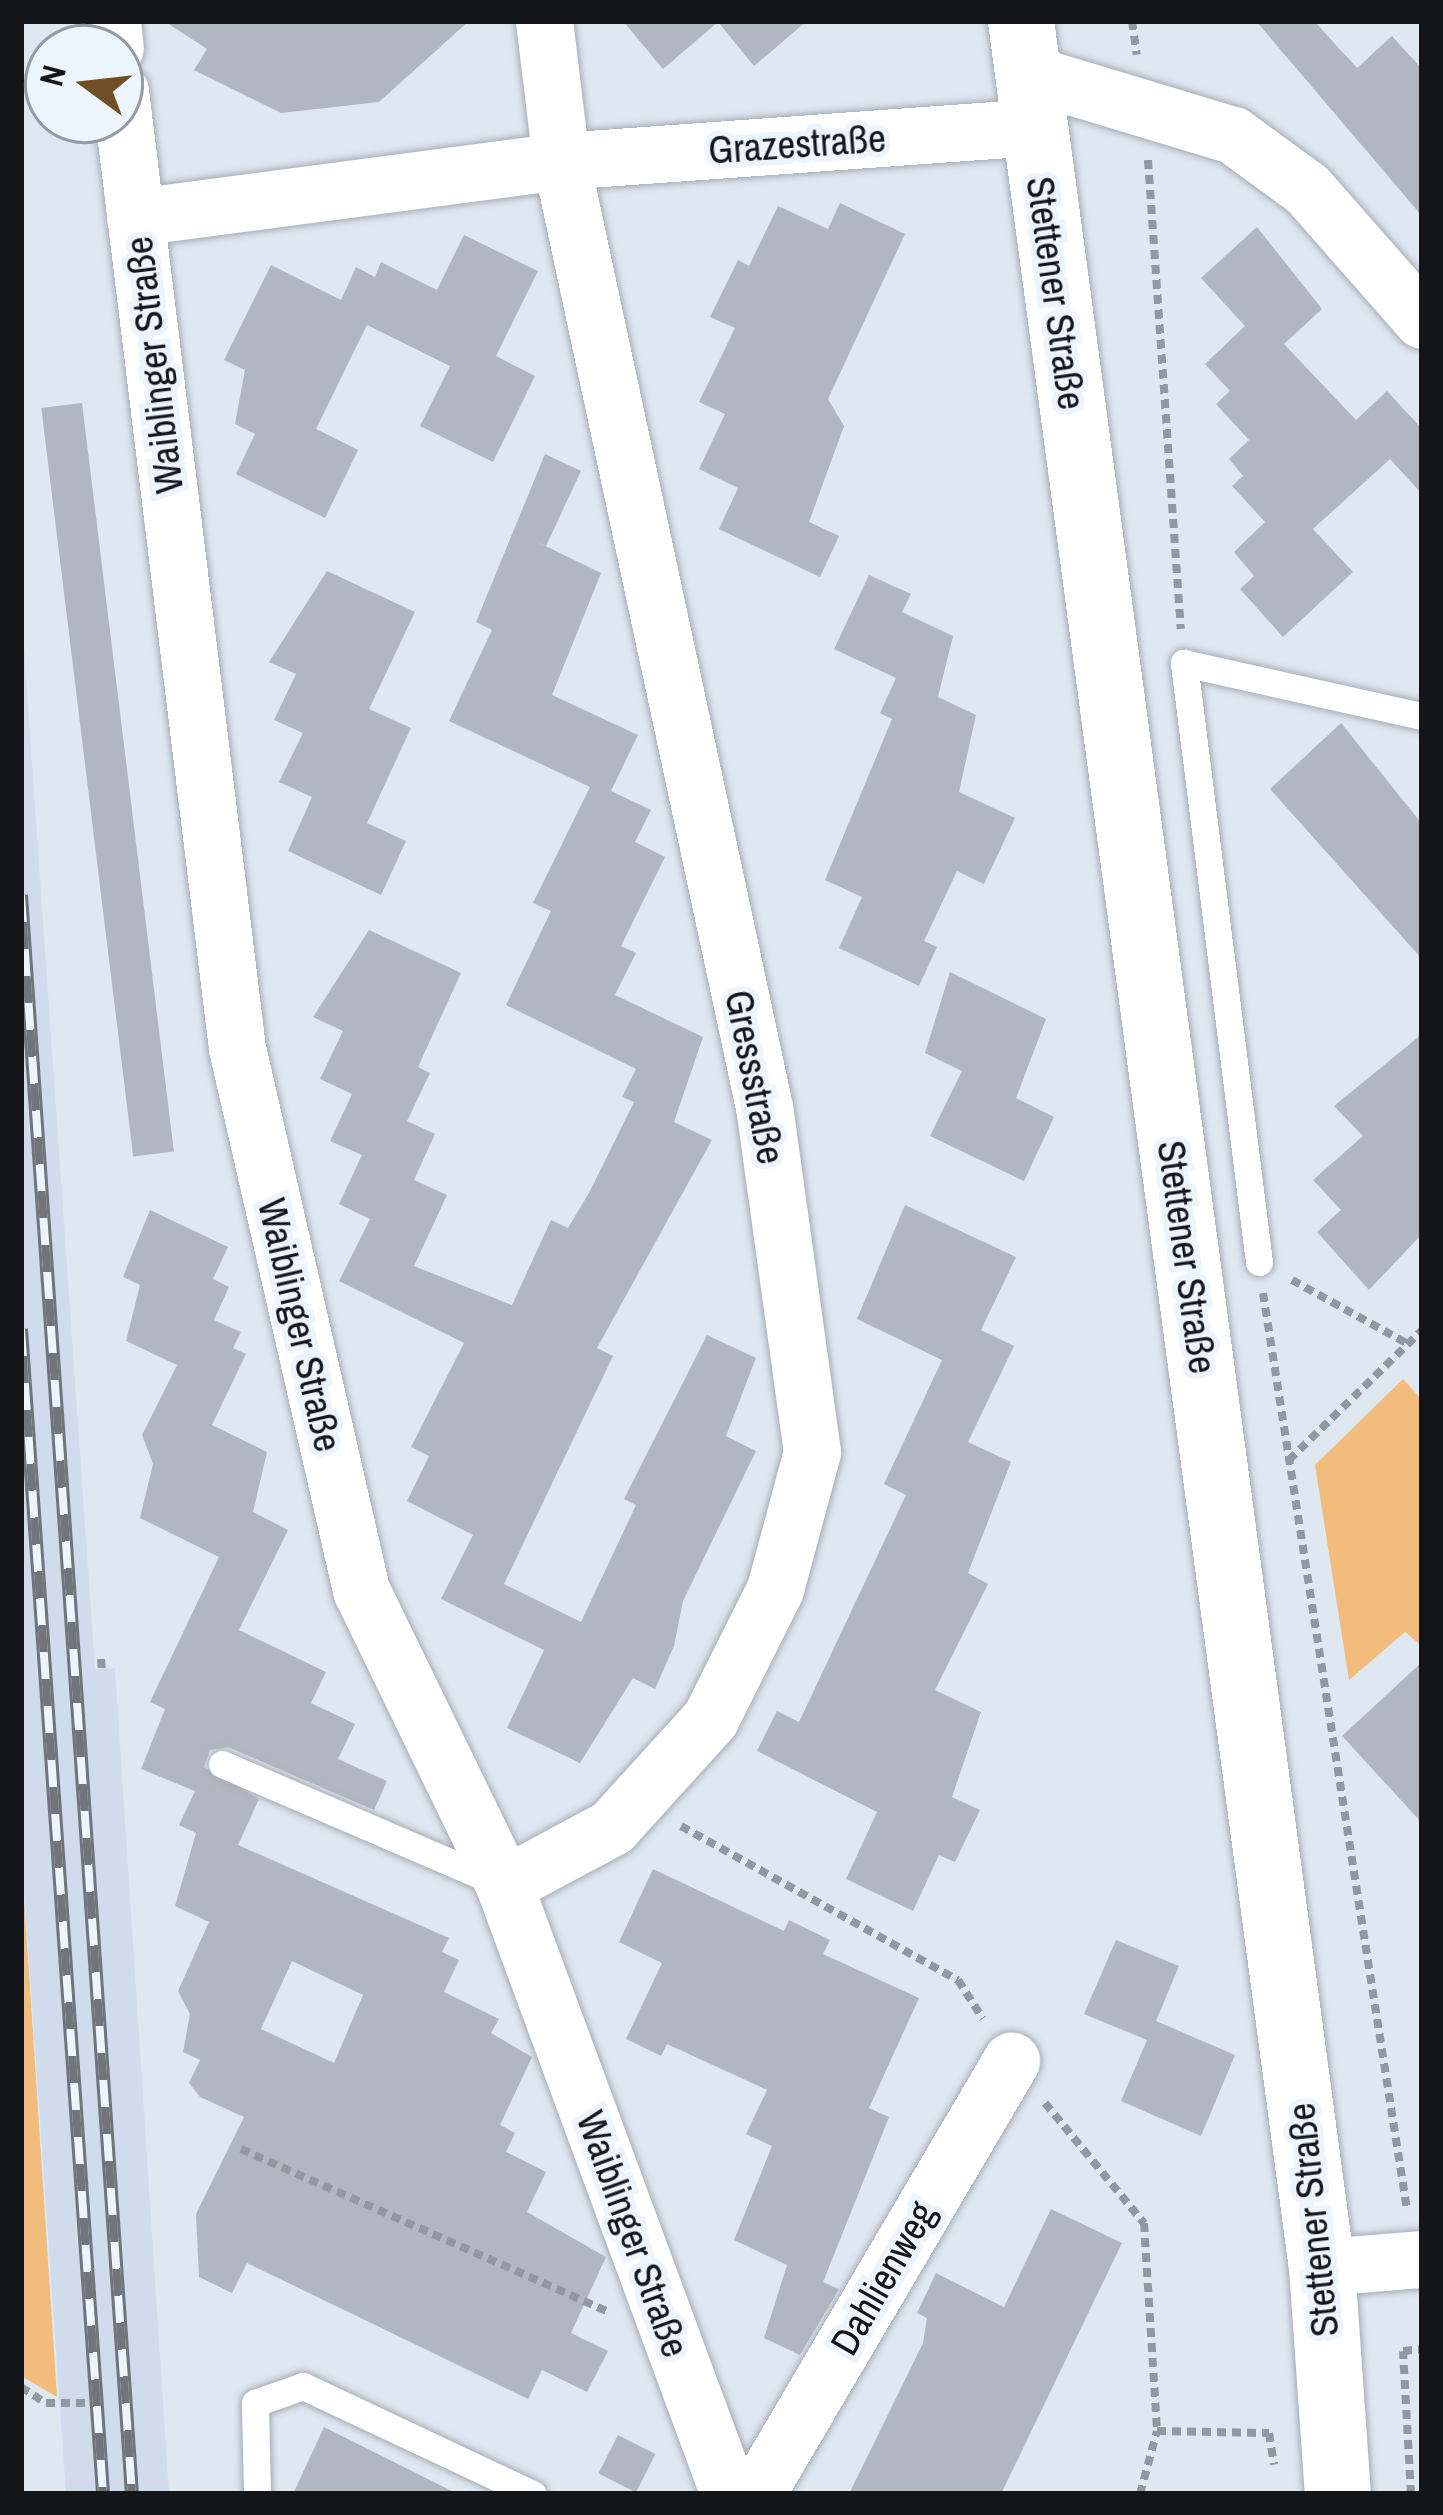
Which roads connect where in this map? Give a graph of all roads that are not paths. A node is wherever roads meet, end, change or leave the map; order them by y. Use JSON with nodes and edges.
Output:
{"nodes":[{"id":1,"x":544,"y":21,"type":"edge"},
{"id":2,"x":1026,"y":73,"type":"edge"},
{"id":3,"x":126,"y":144,"type":"edge"},
{"id":4,"x":561,"y":161,"type":"junction"},
{"id":5,"x":135,"y":217,"type":"junction"},
{"id":6,"x":1422,"y":320,"type":"edge"},
{"id":7,"x":1422,"y":716,"type":"edge"},
{"id":8,"x":1259,"y":1262,"type":"road end"},
{"id":9,"x":222,"y":1764,"type":"dead end"},
{"id":10,"x":504,"y":1886,"type":"junction"},
{"id":11,"x":1011,"y":2061,"type":"dead end"},
{"id":12,"x":1420,"y":2259,"type":"edge"},
{"id":13,"x":1322,"y":2267,"type":"junction"},
{"id":14,"x":1308,"y":2492,"type":"edge"},
{"id":15,"x":257,"y":2494,"type":"edge"},
{"id":16,"x":533,"y":2494,"type":"edge"},
{"id":17,"x":729,"y":2494,"type":"edge"},
{"id":18,"x":756,"y":2494,"type":"edge"}],
"edges":[{"from":1,"to":4,"type":"street"},
{"from":2,"to":4,"type":"street","name":"Grazestraße"},
{"from":2,"to":6,"type":"street","name":"Grazestraße"},
{"from":2,"to":13,"type":"street","name":"Stettener Straße"},
{"from":3,"to":5,"type":"street","name":"Waiblinger Straße"},
{"from":4,"to":5,"type":"street","name":"Grazestraße"},
{"from":4,"to":10,"type":"street","name":"Gressstraße"},
{"from":5,"to":10,"type":"street","name":"Waiblinger Straße"},
{"from":7,"to":8,"type":"lane"},
{"from":9,"to":10,"type":"lane"},
{"from":10,"to":17,"type":"street","name":"Waiblinger Straße"},
{"from":11,"to":18,"type":"street","name":"Dahlienweg"},
{"from":12,"to":13,"type":"street"},
{"from":13,"to":14,"type":"street","name":"Stettener Straße"},
{"from":15,"to":16,"type":"lane"}]}
